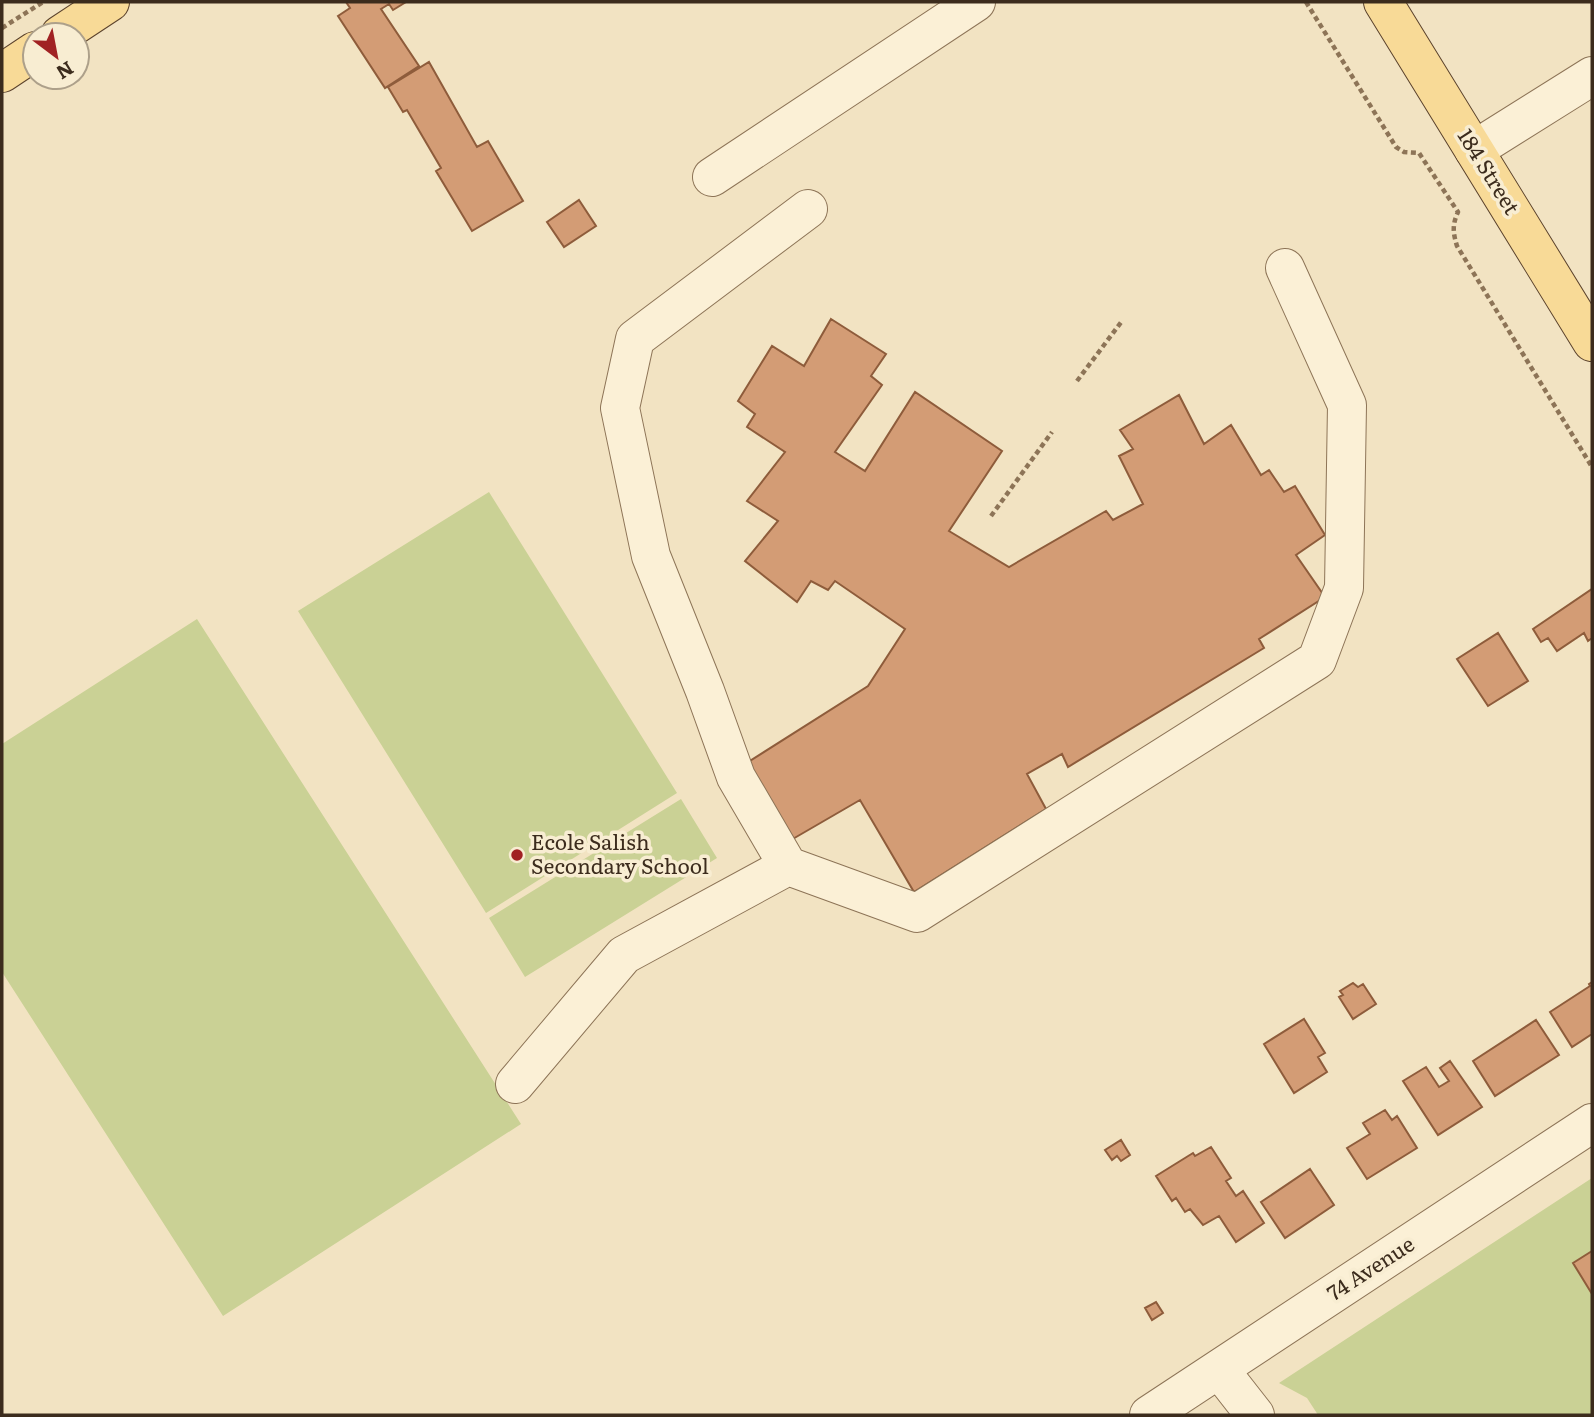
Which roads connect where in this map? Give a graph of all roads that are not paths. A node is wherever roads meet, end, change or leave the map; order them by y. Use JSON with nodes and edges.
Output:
{"nodes":[{"id":1,"x":110,"y":2,"type":"edge"},
{"id":2,"x":976,"y":2,"type":"edge"},
{"id":3,"x":1383,"y":2,"type":"edge"},
{"id":4,"x":81,"y":21,"type":"edge"},
{"id":5,"x":21,"y":60,"type":"edge"},
{"id":6,"x":2,"y":73,"type":"edge"},
{"id":7,"x":1592,"y":76,"type":"edge"},
{"id":8,"x":1474,"y":150,"type":"junction"},
{"id":9,"x":712,"y":177,"type":"dead end"},
{"id":10,"x":808,"y":209,"type":"dead end"},
{"id":11,"x":1285,"y":268,"type":"dead end"},
{"id":12,"x":1592,"y":342,"type":"edge"},
{"id":13,"x":788,"y":866,"type":"junction"},
{"id":14,"x":515,"y":1084,"type":"dead end"},
{"id":15,"x":1592,"y":1123,"type":"edge"},
{"id":16,"x":1219,"y":1369,"type":"junction"},
{"id":17,"x":1149,"y":1415,"type":"edge"},
{"id":18,"x":1255,"y":1415,"type":"edge"}],
"edges":[{"from":1,"to":4,"type":"main road"},
{"from":2,"to":9,"type":"street"},
{"from":3,"to":8,"type":"main road","name":"184 Street"},
{"from":5,"to":6,"type":"main road"},
{"from":7,"to":8,"type":"street"},
{"from":8,"to":12,"type":"main road","name":"184 Street"},
{"from":10,"to":13,"type":"street"},
{"from":11,"to":13,"type":"street"},
{"from":13,"to":14,"type":"street"},
{"from":15,"to":16,"type":"street","name":"74 Avenue"},
{"from":16,"to":17,"type":"street","name":"74 Avenue"},
{"from":16,"to":18,"type":"street"}]}
